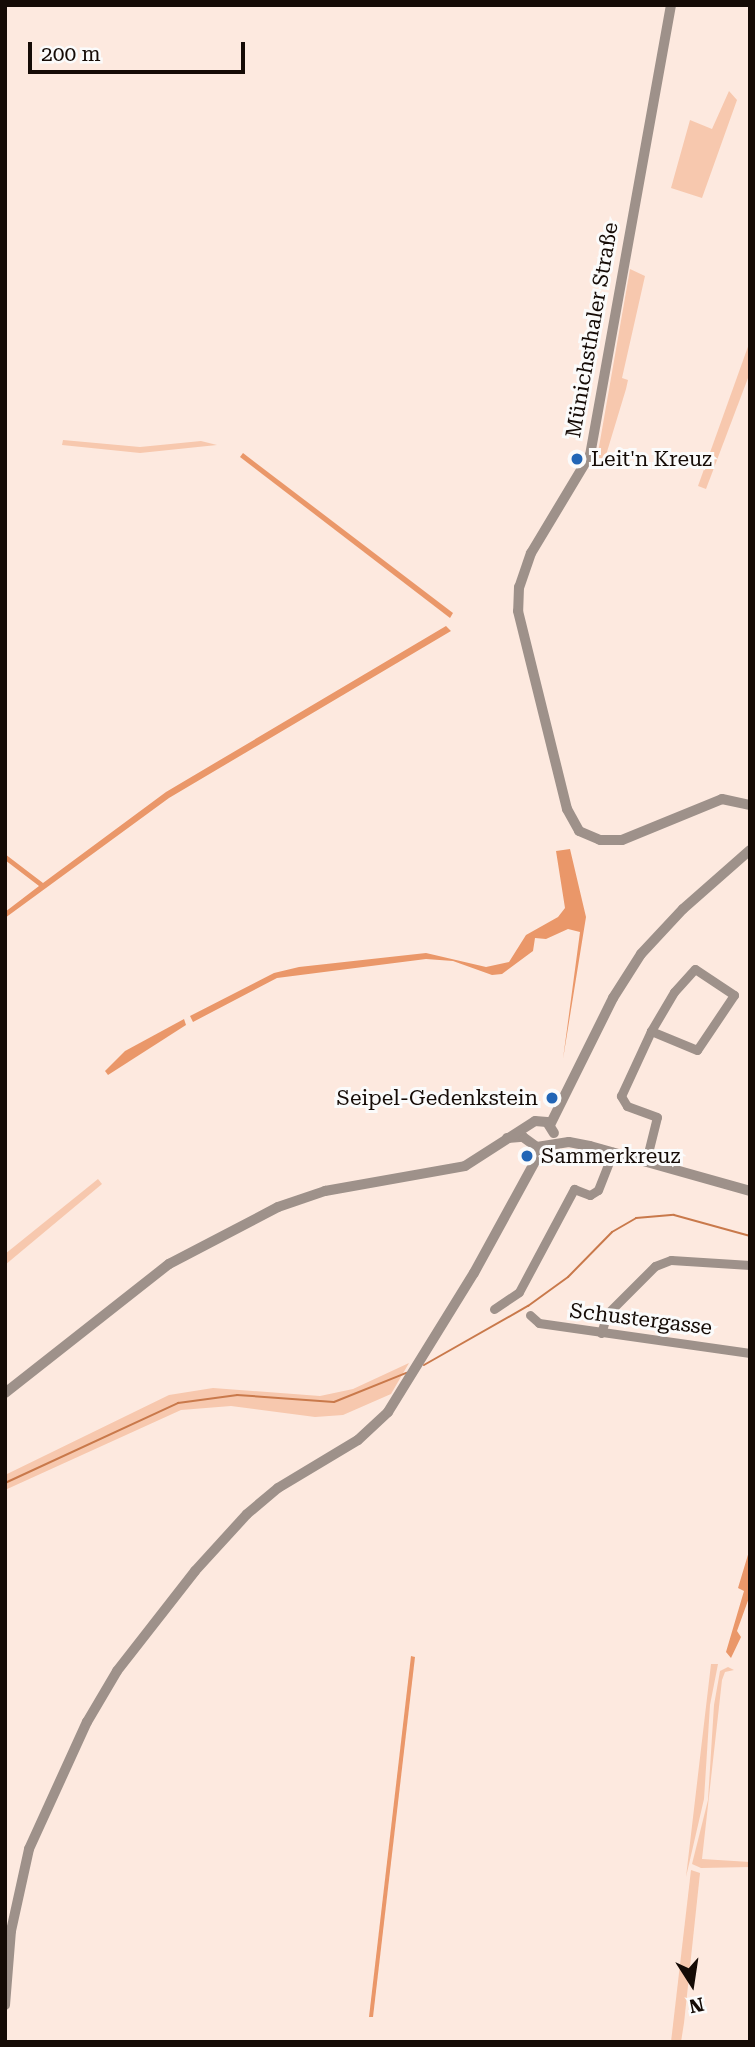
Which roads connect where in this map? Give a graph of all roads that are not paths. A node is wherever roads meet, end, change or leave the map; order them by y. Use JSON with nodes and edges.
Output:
{"nodes":[{"id":1,"x":671,"y":5,"type":"edge"},
{"id":2,"x":750,"y":805,"type":"edge"},
{"id":3,"x":750,"y":850,"type":"edge"},
{"id":4,"x":650,"y":1031,"type":"junction"},
{"id":5,"x":559,"y":1106,"type":"junction"},
{"id":6,"x":535,"y":1122,"type":"junction"},
{"id":7,"x":549,"y":1137,"type":"junction"},
{"id":8,"x":502,"y":1141,"type":"junction"},
{"id":9,"x":529,"y":1141,"type":"junction"},
{"id":10,"x":613,"y":1152,"type":"junction"},
{"id":11,"x":646,"y":1161,"type":"junction"},
{"id":12,"x":530,"y":1167,"type":"junction"},
{"id":13,"x":750,"y":1191,"type":"edge"},
{"id":14,"x":750,"y":1265,"type":"edge"},
{"id":15,"x":494,"y":1309,"type":"dead end"},
{"id":16,"x":530,"y":1315,"type":"dead end"},
{"id":17,"x":601,"y":1333,"type":"junction"},
{"id":18,"x":750,"y":1353,"type":"edge"},
{"id":19,"x":5,"y":1393,"type":"edge"},
{"id":20,"x":5,"y":2004,"type":"edge"}],
"edges":[{"from":1,"to":2,"type":"street","name":"Münichsthaler Straße"},
{"from":3,"to":5,"type":"street"},
{"from":4,"to":4,"type":"street"},
{"from":4,"to":11,"type":"street"},
{"from":5,"to":6,"type":"street"},
{"from":5,"to":7,"type":"street"},
{"from":6,"to":7,"type":"street"},
{"from":6,"to":8,"type":"street"},
{"from":6,"to":9,"type":"street"},
{"from":7,"to":9,"type":"street"},
{"from":7,"to":10,"type":"street"},
{"from":7,"to":12,"type":"street"},
{"from":8,"to":9,"type":"street"},
{"from":8,"to":19,"type":"street"},
{"from":9,"to":12,"type":"street"},
{"from":10,"to":11,"type":"street"},
{"from":10,"to":15,"type":"street"},
{"from":11,"to":13,"type":"street"},
{"from":12,"to":20,"type":"street"},
{"from":14,"to":17,"type":"street"},
{"from":16,"to":17,"type":"street","name":"Schustergasse"},
{"from":17,"to":18,"type":"street","name":"Schustergasse"}]}
